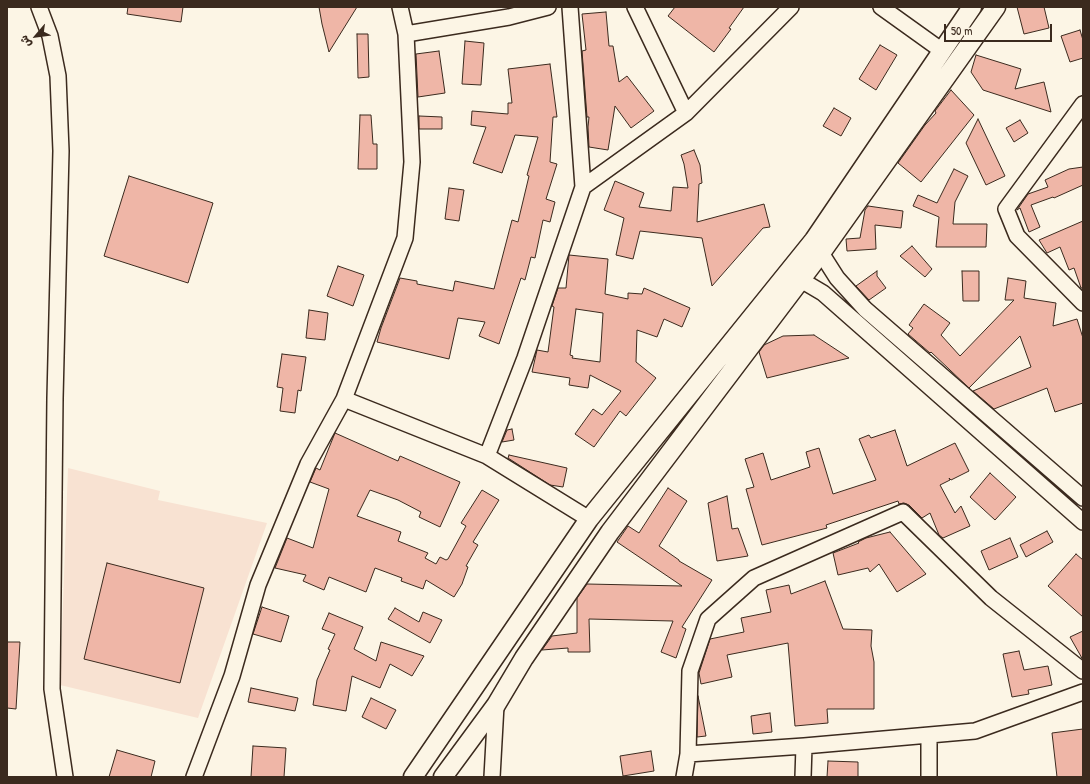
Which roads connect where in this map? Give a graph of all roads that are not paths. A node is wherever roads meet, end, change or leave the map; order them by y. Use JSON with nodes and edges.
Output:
{"nodes":[{"id":1,"x":39,"y":7,"type":"edge"},
{"id":2,"x":400,"y":7,"type":"edge"},
{"id":3,"x":548,"y":7,"type":"edge"},
{"id":4,"x":570,"y":7,"type":"edge"},
{"id":5,"x":636,"y":7,"type":"edge"},
{"id":6,"x":791,"y":7,"type":"edge"},
{"id":7,"x":882,"y":7,"type":"edge"},
{"id":8,"x":972,"y":7,"type":"edge"},
{"id":9,"x":996,"y":7,"type":"edge"},
{"id":10,"x":406,"y":34,"type":"junction"},
{"id":11,"x":941,"y":50,"type":"junction"},
{"id":12,"x":1083,"y":104,"type":"edge"},
{"id":13,"x":686,"y":113,"type":"junction"},
{"id":14,"x":583,"y":187,"type":"junction"},
{"id":15,"x":817,"y":247,"type":"junction"},
{"id":16,"x":794,"y":278,"type":"junction"},
{"id":17,"x":1083,"y":303,"type":"edge"},
{"id":18,"x":344,"y":399,"type":"junction"},
{"id":19,"x":487,"y":456,"type":"junction"},
{"id":20,"x":1083,"y":498,"type":"edge"},
{"id":21,"x":589,"y":520,"type":"junction"},
{"id":22,"x":1083,"y":522,"type":"edge"},
{"id":23,"x":1083,"y":671,"type":"edge"},
{"id":24,"x":477,"y":684,"type":"junction"},
{"id":25,"x":1083,"y":692,"type":"edge"},
{"id":26,"x":496,"y":705,"type":"junction"},
{"id":27,"x":929,"y":736,"type":"junction"},
{"id":28,"x":804,"y":746,"type":"junction"},
{"id":29,"x":688,"y":754,"type":"junction"},
{"id":30,"x":65,"y":777,"type":"edge"},
{"id":31,"x":194,"y":777,"type":"edge"},
{"id":32,"x":413,"y":777,"type":"edge"},
{"id":33,"x":443,"y":777,"type":"edge"},
{"id":34,"x":492,"y":777,"type":"edge"},
{"id":35,"x":684,"y":777,"type":"edge"},
{"id":36,"x":803,"y":777,"type":"edge"},
{"id":37,"x":929,"y":777,"type":"edge"}],
"edges":[{"from":1,"to":30,"type":"street"},
{"from":2,"to":10,"type":"street"},
{"from":3,"to":10,"type":"street"},
{"from":4,"to":14,"type":"street"},
{"from":5,"to":13,"type":"street"},
{"from":6,"to":13,"type":"street"},
{"from":7,"to":11,"type":"street"},
{"from":8,"to":11,"type":"street"},
{"from":9,"to":15,"type":"street"},
{"from":10,"to":18,"type":"street"},
{"from":11,"to":15,"type":"street"},
{"from":12,"to":17,"type":"street"},
{"from":13,"to":14,"type":"street"},
{"from":14,"to":19,"type":"street"},
{"from":15,"to":16,"type":"street"},
{"from":15,"to":20,"type":"street"},
{"from":16,"to":21,"type":"street"},
{"from":16,"to":22,"type":"street"},
{"from":16,"to":26,"type":"street"},
{"from":18,"to":19,"type":"street"},
{"from":18,"to":31,"type":"street"},
{"from":19,"to":21,"type":"street"},
{"from":21,"to":24,"type":"street"},
{"from":23,"to":29,"type":"street"},
{"from":24,"to":26,"type":"street"},
{"from":24,"to":32,"type":"street"},
{"from":25,"to":27,"type":"street"},
{"from":26,"to":33,"type":"street"},
{"from":26,"to":34,"type":"street"},
{"from":27,"to":28,"type":"street"},
{"from":27,"to":37,"type":"street"},
{"from":28,"to":29,"type":"street"},
{"from":28,"to":36,"type":"street"},
{"from":29,"to":35,"type":"street"}]}
